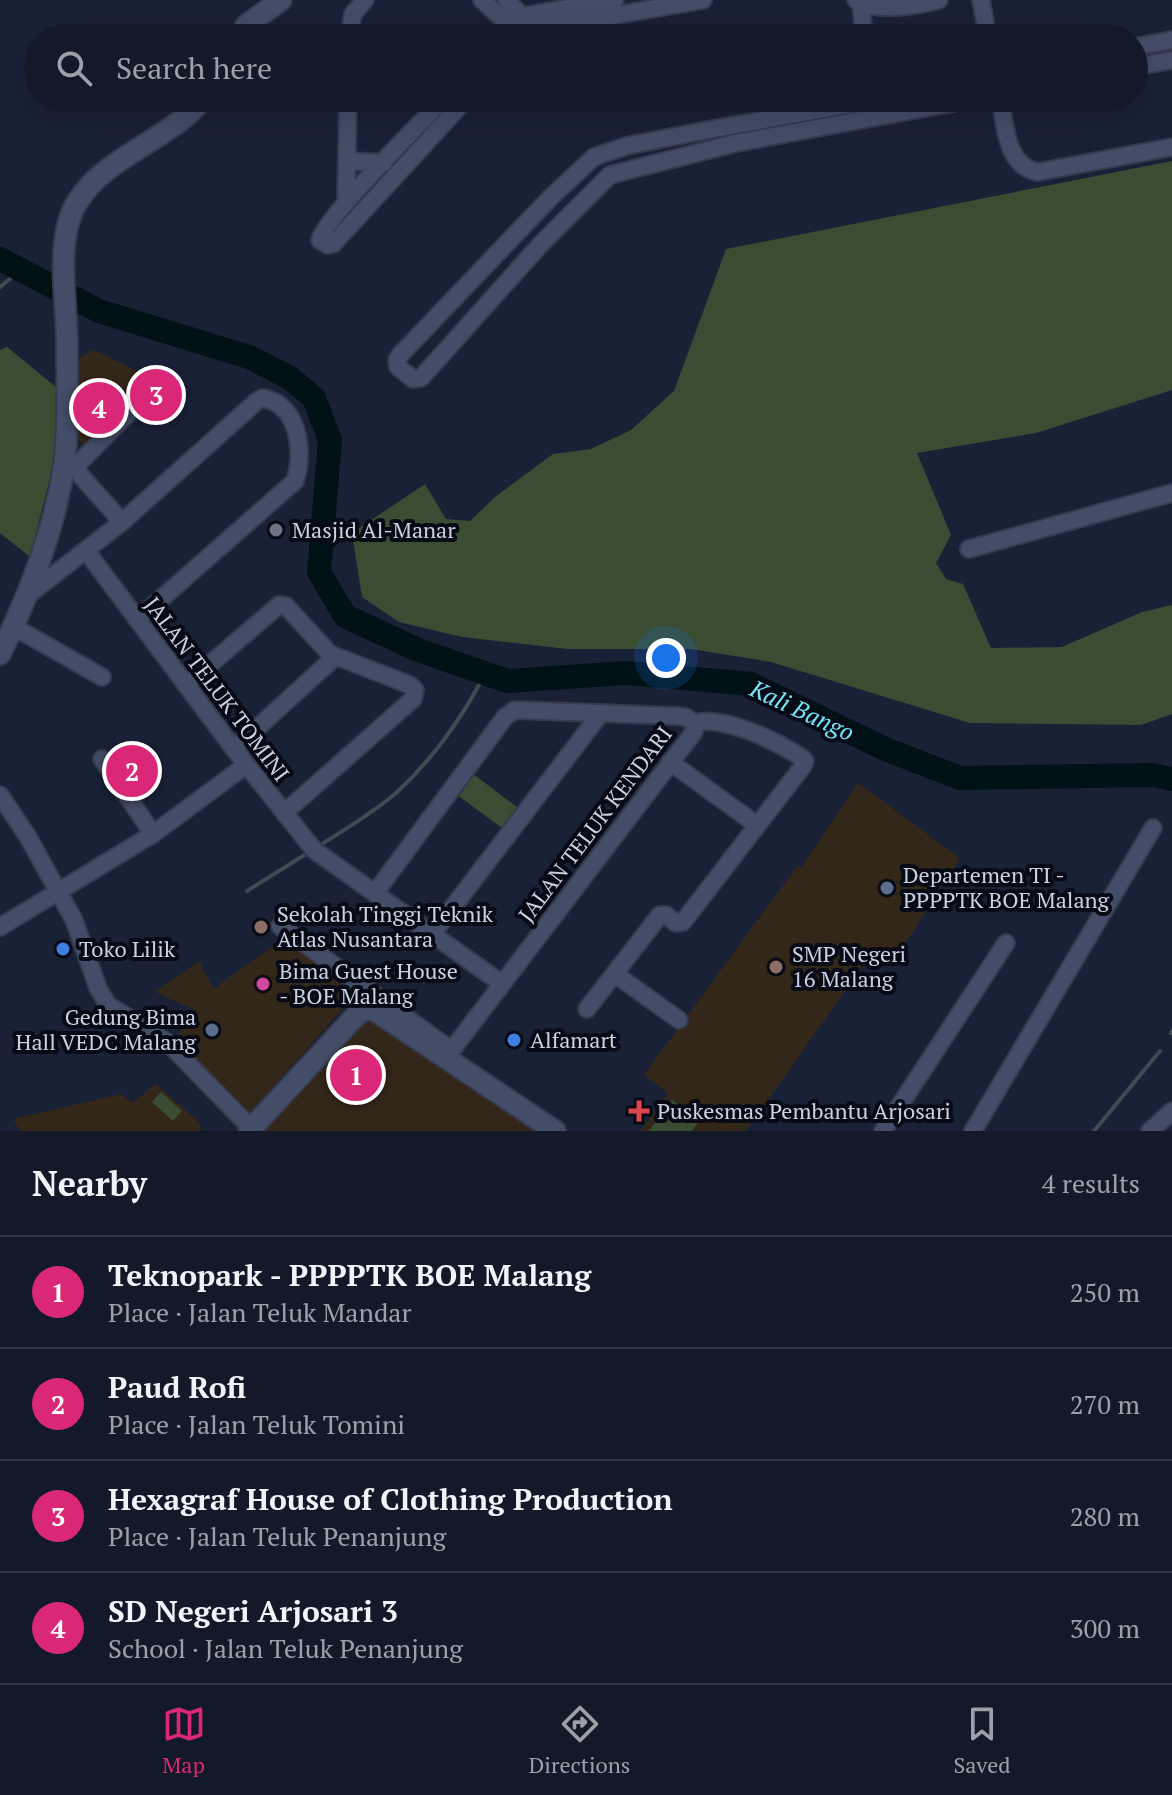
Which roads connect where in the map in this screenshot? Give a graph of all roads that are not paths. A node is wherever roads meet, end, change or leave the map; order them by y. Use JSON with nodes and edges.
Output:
{"nodes":[{"id":1,"x":281,"y":0,"type":"edge"},
{"id":2,"x":365,"y":0,"type":"edge"},
{"id":3,"x":482,"y":0,"type":"edge"},
{"id":4,"x":506,"y":0,"type":"edge"},
{"id":5,"x":615,"y":0,"type":"edge"},
{"id":6,"x":703,"y":0,"type":"edge"},
{"id":7,"x":939,"y":0,"type":"edge"},
{"id":8,"x":981,"y":0,"type":"edge"},
{"id":9,"x":859,"y":2,"type":"edge"},
{"id":10,"x":248,"y":24,"type":"edge"},
{"id":11,"x":351,"y":24,"type":"edge"},
{"id":12,"x":511,"y":24,"type":"edge"},
{"id":13,"x":517,"y":24,"type":"edge"},
{"id":14,"x":541,"y":24,"type":"edge"},
{"id":15,"x":561,"y":24,"type":"edge"},
{"id":16,"x":862,"y":24,"type":"edge"},
{"id":17,"x":985,"y":24,"type":"edge"},
{"id":18,"x":1172,"y":40,"type":"edge"},
{"id":19,"x":1148,"y":44,"type":"edge"},
{"id":20,"x":1172,"y":60,"type":"edge"},
{"id":21,"x":1148,"y":64,"type":"edge"},
{"id":22,"x":189,"y":112,"type":"edge"},
{"id":23,"x":348,"y":112,"type":"edge"},
{"id":24,"x":438,"y":112,"type":"edge"},
{"id":25,"x":439,"y":112,"type":"edge"},
{"id":26,"x":826,"y":112,"type":"edge"},
{"id":27,"x":847,"y":112,"type":"edge"},
{"id":28,"x":1003,"y":112,"type":"edge"},
{"id":29,"x":1172,"y":147,"type":"edge"},
{"id":30,"x":594,"y":157,"type":"junction"},
{"id":31,"x":347,"y":161,"type":"junction"},
{"id":32,"x":384,"y":163,"type":"junction"},
{"id":33,"x":610,"y":175,"type":"junction"},
{"id":34,"x":346,"y":203,"type":"junction"},
{"id":35,"x":164,"y":377,"type":"dead end"},
{"id":36,"x":69,"y":467,"type":"junction"},
{"id":37,"x":1172,"y":493,"type":"edge"},
{"id":38,"x":122,"y":522,"type":"junction"},
{"id":39,"x":969,"y":549,"type":"dead end"},
{"id":40,"x":87,"y":552,"type":"junction"},
{"id":41,"x":28,"y":595,"type":"junction"},
{"id":42,"x":137,"y":620,"type":"junction"},
{"id":43,"x":14,"y":627,"type":"junction"},
{"id":44,"x":0,"y":654,"type":"edge"},
{"id":45,"x":335,"y":657,"type":"junction"},
{"id":46,"x":102,"y":677,"type":"dead end"},
{"id":47,"x":186,"y":685,"type":"junction"},
{"id":48,"x":601,"y":713,"type":"junction"},
{"id":49,"x":694,"y":728,"type":"junction"},
{"id":50,"x":234,"y":749,"type":"junction"},
{"id":51,"x":102,"y":759,"type":"dead end"},
{"id":52,"x":670,"y":762,"type":"junction"},
{"id":53,"x":246,"y":765,"type":"junction"},
{"id":54,"x":0,"y":795,"type":"edge"},
{"id":55,"x":284,"y":813,"type":"junction"},
{"id":56,"x":757,"y":825,"type":"junction"},
{"id":57,"x":1153,"y":828,"type":"dead end"},
{"id":58,"x":153,"y":834,"type":"junction"},
{"id":59,"x":59,"y":892,"type":"junction"},
{"id":60,"x":375,"y":893,"type":"junction"},
{"id":61,"x":280,"y":926,"type":"dead end"},
{"id":62,"x":0,"y":927,"type":"edge"},
{"id":63,"x":433,"y":933,"type":"junction"},
{"id":64,"x":1006,"y":943,"type":"dead end"},
{"id":65,"x":615,"y":974,"type":"junction"},
{"id":66,"x":501,"y":983,"type":"junction"},
{"id":67,"x":587,"y":1009,"type":"dead end"},
{"id":68,"x":679,"y":1020,"type":"dead end"},
{"id":69,"x":448,"y":1054,"type":"junction"},
{"id":70,"x":1172,"y":1111,"type":"edge"},
{"id":71,"x":250,"y":1130,"type":"edge"},
{"id":72,"x":555,"y":1131,"type":"edge"},
{"id":73,"x":883,"y":1131,"type":"edge"},
{"id":74,"x":973,"y":1131,"type":"edge"},
{"id":75,"x":1150,"y":1131,"type":"edge"}],
"edges":[{"from":1,"to":10,"type":"street"},
{"from":2,"to":11,"type":"street"},
{"from":3,"to":12,"type":"street"},
{"from":4,"to":13,"type":"street"},
{"from":5,"to":14,"type":"street"},
{"from":6,"to":15,"type":"street"},
{"from":7,"to":9,"type":"street"},
{"from":8,"to":17,"type":"street"},
{"from":9,"to":16,"type":"street"},
{"from":18,"to":19,"type":"street"},
{"from":20,"to":21,"type":"street"},
{"from":22,"to":36,"type":"street"},
{"from":23,"to":31,"type":"street"},
{"from":24,"to":32,"type":"street"},
{"from":25,"to":34,"type":"street"},
{"from":26,"to":30,"type":"street"},
{"from":27,"to":33,"type":"street"},
{"from":28,"to":29,"type":"street"},
{"from":30,"to":33,"type":"street"},
{"from":30,"to":33,"type":"street"},
{"from":31,"to":32,"type":"street"},
{"from":31,"to":34,"type":"street"},
{"from":32,"to":34,"type":"street"},
{"from":35,"to":36,"type":"street"},
{"from":36,"to":38,"type":"street"},
{"from":36,"to":41,"type":"street"},
{"from":37,"to":39,"type":"street"},
{"from":38,"to":40,"type":"street"},
{"from":38,"to":42,"type":"street"},
{"from":40,"to":41,"type":"street"},
{"from":40,"to":42,"type":"street","name":"JALAN TELUK TOMINI"},
{"from":41,"to":43,"type":"street"},
{"from":42,"to":47,"type":"street","name":"JALAN TELUK TOMINI"},
{"from":43,"to":44,"type":"street"},
{"from":43,"to":46,"type":"street"},
{"from":45,"to":47,"type":"street"},
{"from":45,"to":50,"type":"street"},
{"from":45,"to":55,"type":"street"},
{"from":47,"to":50,"type":"street","name":"JALAN TELUK TOMINI"},
{"from":48,"to":49,"type":"street"},
{"from":48,"to":60,"type":"street"},
{"from":48,"to":63,"type":"street"},
{"from":49,"to":52,"type":"street","name":"JALAN TELUK KENDARI"},
{"from":49,"to":56,"type":"street"},
{"from":50,"to":53,"type":"street","name":"JALAN TELUK TOMINI"},
{"from":51,"to":58,"type":"street"},
{"from":52,"to":56,"type":"street"},
{"from":52,"to":66,"type":"street","name":"JALAN TELUK KENDARI"},
{"from":53,"to":55,"type":"street","name":"JALAN TELUK TOMINI"},
{"from":53,"to":58,"type":"street"},
{"from":54,"to":59,"type":"street"},
{"from":55,"to":60,"type":"street","name":"JALAN TELUK TOMINI"},
{"from":56,"to":65,"type":"street"},
{"from":57,"to":74,"type":"street"},
{"from":58,"to":59,"type":"street"},
{"from":59,"to":62,"type":"street"},
{"from":59,"to":71,"type":"street"},
{"from":60,"to":63,"type":"street","name":"JALAN TELUK TOMINI"},
{"from":61,"to":69,"type":"street"},
{"from":63,"to":66,"type":"street","name":"JALAN TELUK TOMINI"},
{"from":64,"to":73,"type":"street"},
{"from":65,"to":67,"type":"street"},
{"from":65,"to":68,"type":"street"},
{"from":66,"to":69,"type":"street","name":"JALAN TELUK KENDARI"},
{"from":69,"to":71,"type":"street"},
{"from":69,"to":72,"type":"street"},
{"from":70,"to":75,"type":"street"}]}
